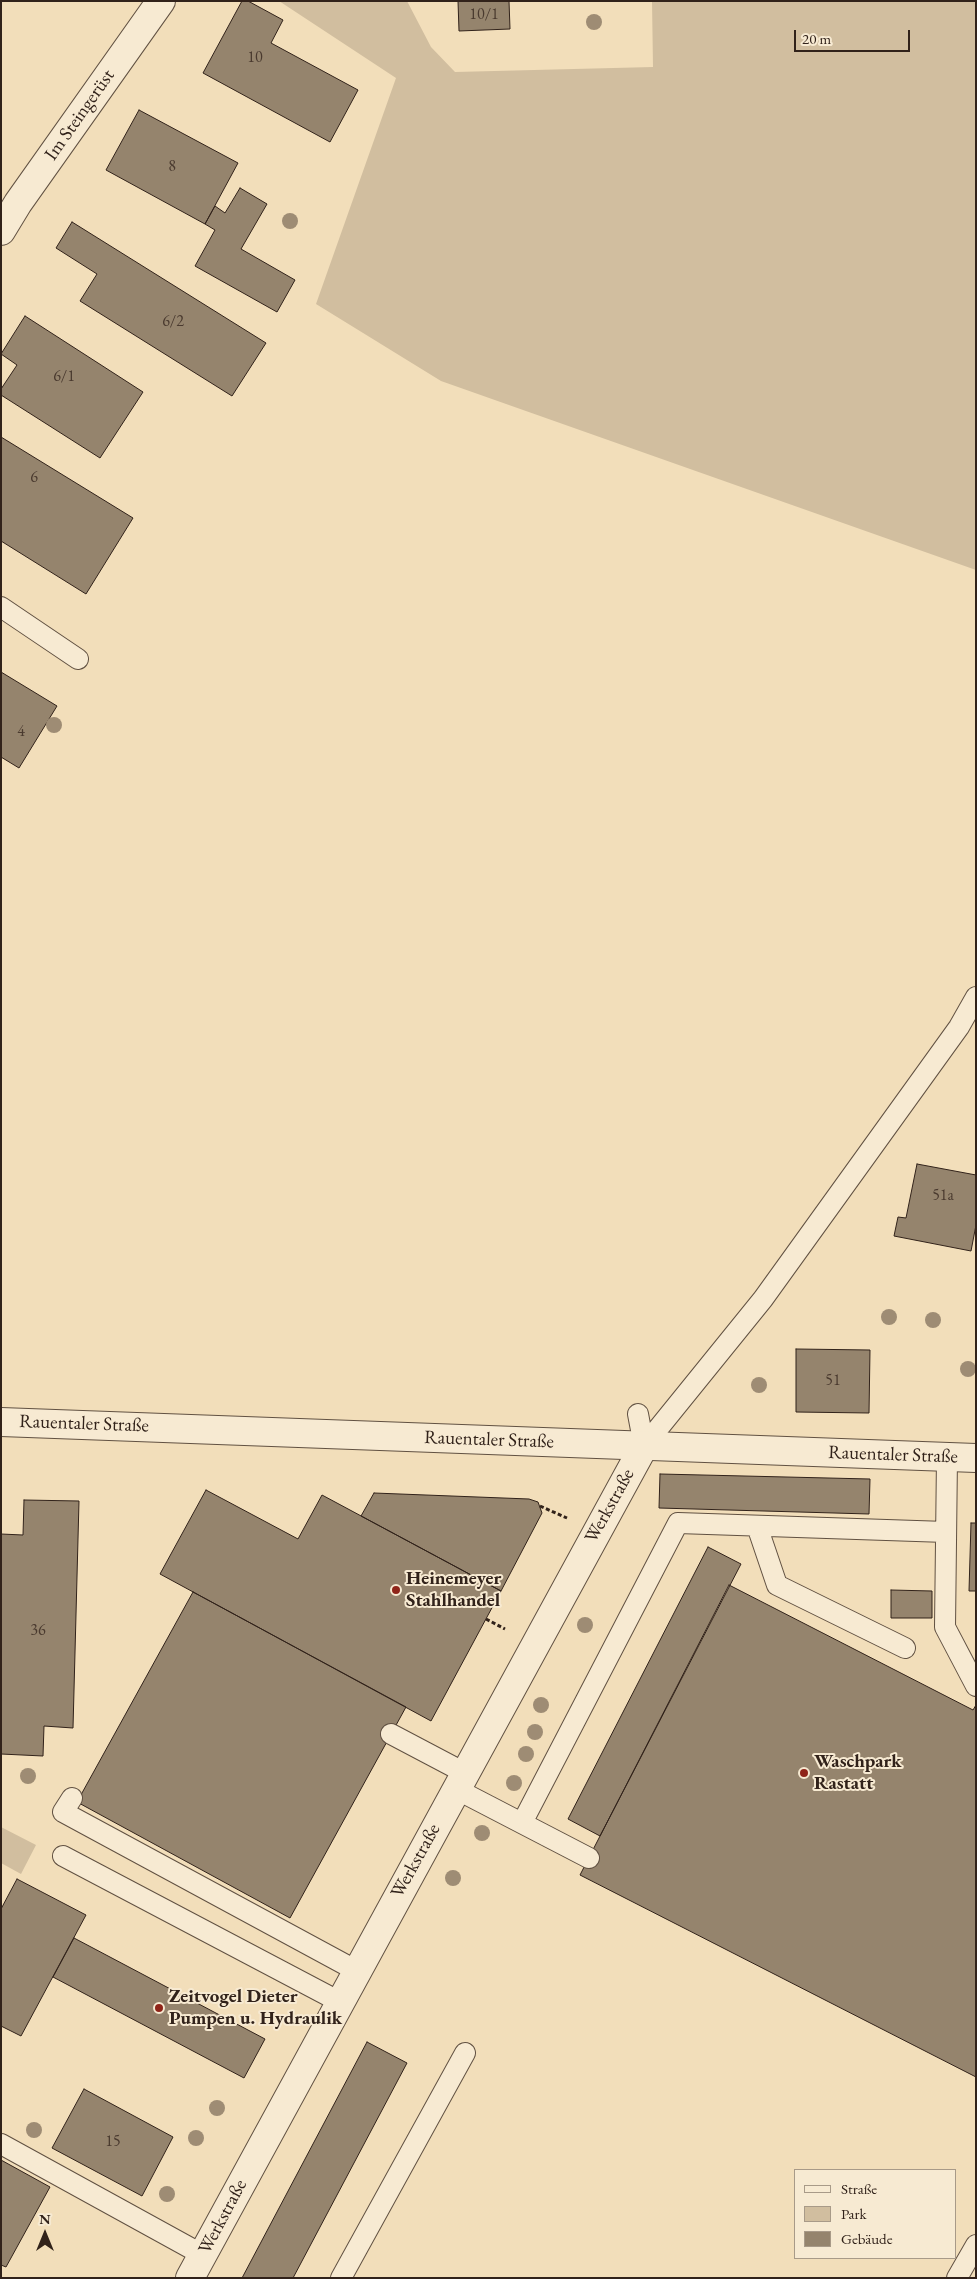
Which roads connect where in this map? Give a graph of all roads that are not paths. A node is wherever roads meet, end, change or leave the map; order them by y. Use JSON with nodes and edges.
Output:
{"nodes":[{"id":1,"x":161,"y":1,"type":"edge"},
{"id":2,"x":1,"y":231,"type":"edge"},
{"id":3,"x":1,"y":607,"type":"edge"},
{"id":4,"x":78,"y":659,"type":"dead end"},
{"id":5,"x":976,"y":997,"type":"edge"},
{"id":6,"x":638,"y":1414,"type":"dead end"},
{"id":7,"x":1,"y":1422,"type":"edge"},
{"id":8,"x":644,"y":1446,"type":"junction"},
{"id":9,"x":947,"y":1457,"type":"junction"},
{"id":10,"x":976,"y":1458,"type":"edge"},
{"id":11,"x":757,"y":1526,"type":"junction"},
{"id":12,"x":946,"y":1532,"type":"junction"},
{"id":13,"x":905,"y":1648,"type":"dead end"},
{"id":14,"x":976,"y":1686,"type":"edge"},
{"id":15,"x":391,"y":1734,"type":"dead end"},
{"id":16,"x":460,"y":1781,"type":"junction"},
{"id":17,"x":72,"y":1798,"type":"dead end"},
{"id":18,"x":522,"y":1823,"type":"junction"},
{"id":19,"x":63,"y":1856,"type":"dead end"},
{"id":20,"x":589,"y":1858,"type":"dead end"},
{"id":21,"x":357,"y":1971,"type":"junction"},
{"id":22,"x":340,"y":2002,"type":"junction"},
{"id":23,"x":464,"y":2053,"type":"dead end"},
{"id":24,"x":1,"y":2144,"type":"edge"},
{"id":25,"x":976,"y":2245,"type":"edge"},
{"id":26,"x":197,"y":2266,"type":"edge"},
{"id":27,"x":341,"y":2278,"type":"edge"},
{"id":28,"x":957,"y":2278,"type":"edge"}],
"edges":[{"from":1,"to":2,"type":"street","name":"Im Steingerüst"},
{"from":3,"to":4,"type":"lane"},
{"from":5,"to":8,"type":"lane"},
{"from":6,"to":8,"type":"lane"},
{"from":7,"to":8,"type":"street","name":"Rauentaler Straße"},
{"from":8,"to":9,"type":"street","name":"Rauentaler Straße"},
{"from":8,"to":16,"type":"street","name":"Werkstraße"},
{"from":9,"to":10,"type":"street","name":"Rauentaler Straße"},
{"from":9,"to":12,"type":"lane"},
{"from":11,"to":12,"type":"lane"},
{"from":11,"to":13,"type":"lane"},
{"from":11,"to":18,"type":"lane"},
{"from":12,"to":14,"type":"lane"},
{"from":15,"to":16,"type":"lane"},
{"from":16,"to":18,"type":"lane"},
{"from":16,"to":21,"type":"street","name":"Werkstraße"},
{"from":17,"to":21,"type":"lane"},
{"from":18,"to":20,"type":"lane"},
{"from":19,"to":22,"type":"lane"},
{"from":21,"to":22,"type":"street","name":"Werkstraße"},
{"from":22,"to":26,"type":"street","name":"Werkstraße"},
{"from":23,"to":27,"type":"lane"},
{"from":24,"to":26,"type":"lane"},
{"from":25,"to":28,"type":"lane"}]}
